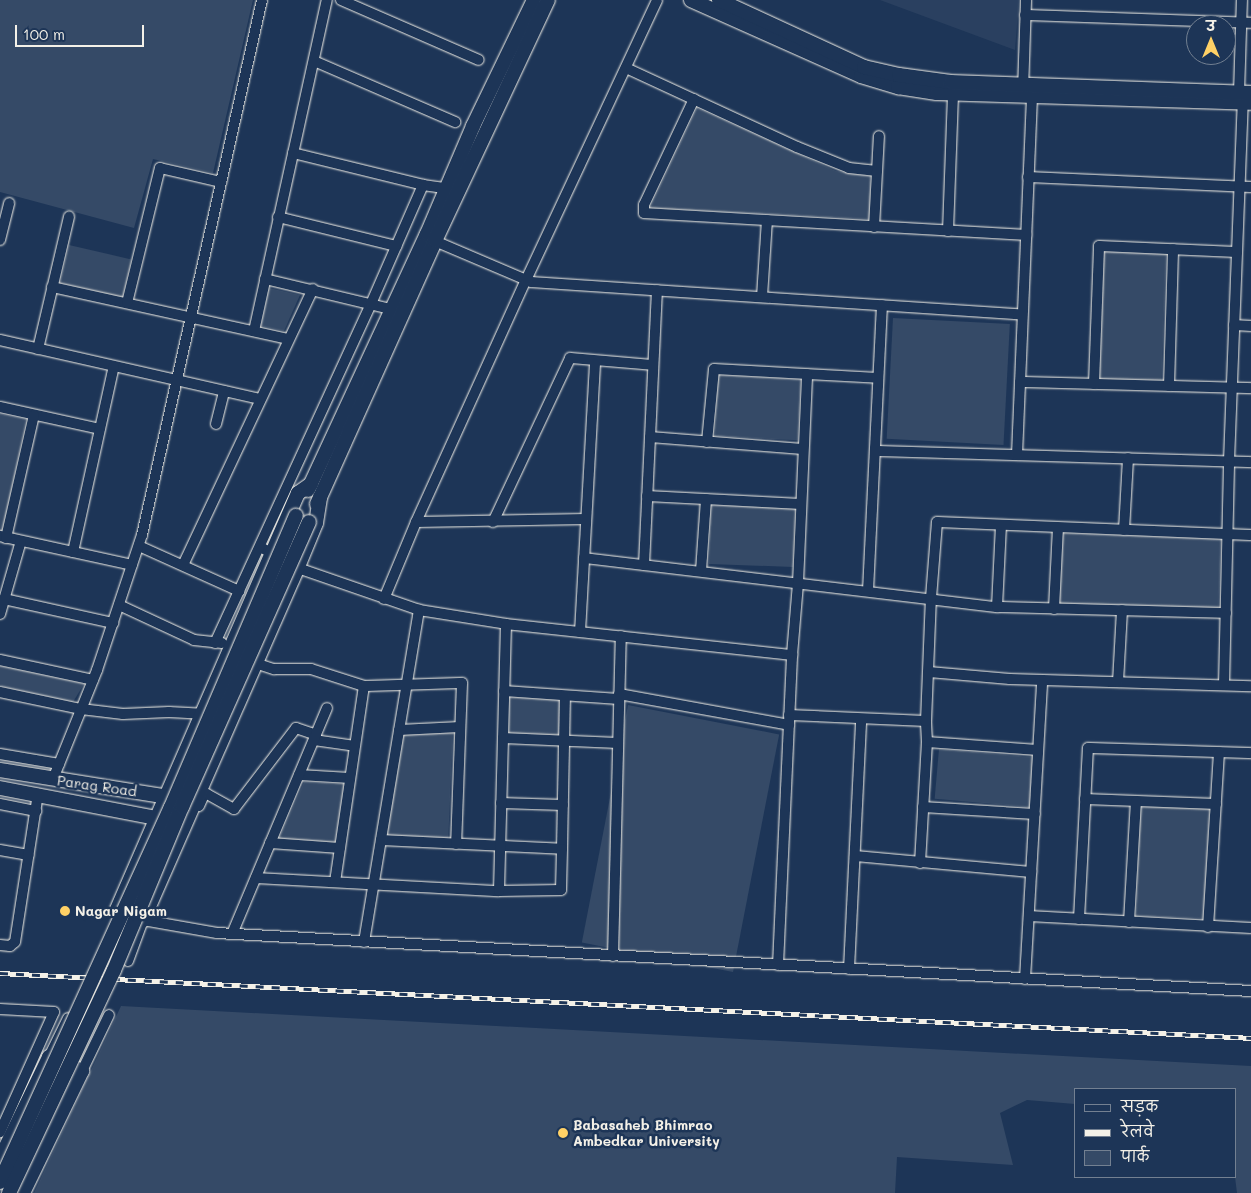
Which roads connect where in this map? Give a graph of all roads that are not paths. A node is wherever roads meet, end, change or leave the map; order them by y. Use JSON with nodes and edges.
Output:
{"nodes":[{"id":1,"x":262,"y":0,"type":"edge"},
{"id":2,"x":327,"y":0,"type":"edge"},
{"id":3,"x":341,"y":0,"type":"edge"},
{"id":4,"x":534,"y":0,"type":"edge"},
{"id":5,"x":548,"y":0,"type":"edge"},
{"id":6,"x":657,"y":0,"type":"edge"},
{"id":7,"x":691,"y":0,"type":"edge"},
{"id":8,"x":720,"y":0,"type":"edge"},
{"id":9,"x":1026,"y":0,"type":"edge"},
{"id":10,"x":1242,"y":0,"type":"edge"},
{"id":11,"x":1025,"y":15,"type":"junction"},
{"id":12,"x":1246,"y":23,"type":"edge"},
{"id":13,"x":478,"y":60,"type":"dead end"},
{"id":14,"x":314,"y":61,"type":"junction"},
{"id":15,"x":626,"y":68,"type":"junction"},
{"id":16,"x":914,"y":83,"type":"junction"},
{"id":17,"x":1028,"y":91,"type":"junction"},
{"id":18,"x":953,"y":93,"type":"junction"},
{"id":19,"x":1246,"y":98,"type":"edge"},
{"id":20,"x":694,"y":99,"type":"junction"},
{"id":21,"x":455,"y":122,"type":"dead end"},
{"id":22,"x":879,"y":136,"type":"dead end"},
{"id":23,"x":293,"y":153,"type":"junction"},
{"id":24,"x":878,"y":172,"type":"junction"},
{"id":25,"x":1028,"y":178,"type":"junction"},
{"id":26,"x":221,"y":182,"type":"junction"},
{"id":27,"x":423,"y":185,"type":"junction"},
{"id":28,"x":1240,"y":187,"type":"junction"},
{"id":29,"x":1251,"y":187,"type":"edge"},
{"id":30,"x":452,"y":189,"type":"junction"},
{"id":31,"x":9,"y":203,"type":"dead end"},
{"id":32,"x":69,"y":217,"type":"dead end"},
{"id":33,"x":278,"y":217,"type":"junction"},
{"id":34,"x":767,"y":220,"type":"junction"},
{"id":35,"x":874,"y":227,"type":"junction"},
{"id":36,"x":948,"y":231,"type":"junction"},
{"id":37,"x":1026,"y":235,"type":"junction"},
{"id":38,"x":0,"y":240,"type":"edge"},
{"id":39,"x":435,"y":240,"type":"junction"},
{"id":40,"x":396,"y":246,"type":"junction"},
{"id":41,"x":1173,"y":249,"type":"junction"},
{"id":42,"x":1237,"y":252,"type":"junction"},
{"id":43,"x":265,"y":279,"type":"junction"},
{"id":44,"x":526,"y":280,"type":"junction"},
{"id":45,"x":52,"y":287,"type":"junction"},
{"id":46,"x":313,"y":289,"type":"junction"},
{"id":47,"x":657,"y":290,"type":"junction"},
{"id":48,"x":762,"y":297,"type":"junction"},
{"id":49,"x":127,"y":303,"type":"junction"},
{"id":50,"x":371,"y":304,"type":"junction"},
{"id":51,"x":882,"y":305,"type":"junction"},
{"id":52,"x":397,"y":310,"type":"junction"},
{"id":53,"x":1022,"y":315,"type":"junction"},
{"id":54,"x":190,"y":317,"type":"junction"},
{"id":55,"x":1234,"y":325,"type":"junction"},
{"id":56,"x":1251,"y":326,"type":"edge"},
{"id":57,"x":254,"y":331,"type":"junction"},
{"id":58,"x":288,"y":339,"type":"junction"},
{"id":59,"x":0,"y":340,"type":"edge"},
{"id":60,"x":38,"y":349,"type":"junction"},
{"id":61,"x":595,"y":361,"type":"junction"},
{"id":62,"x":653,"y":365,"type":"junction"},
{"id":63,"x":114,"y":366,"type":"junction"},
{"id":64,"x":807,"y":374,"type":"junction"},
{"id":65,"x":878,"y":378,"type":"junction"},
{"id":66,"x":176,"y":380,"type":"junction"},
{"id":67,"x":1020,"y":382,"type":"junction"},
{"id":68,"x":1094,"y":384,"type":"junction"},
{"id":69,"x":1169,"y":386,"type":"junction"},
{"id":70,"x":1232,"y":387,"type":"junction"},
{"id":71,"x":1251,"y":388,"type":"edge"},
{"id":72,"x":224,"y":391,"type":"junction"},
{"id":73,"x":259,"y":399,"type":"junction"},
{"id":74,"x":0,"y":407,"type":"edge"},
{"id":75,"x":34,"y":415,"type":"junction"},
{"id":76,"x":216,"y":424,"type":"dead end"},
{"id":77,"x":100,"y":429,"type":"junction"},
{"id":78,"x":650,"y":437,"type":"junction"},
{"id":79,"x":707,"y":442,"type":"junction"},
{"id":80,"x":803,"y":449,"type":"junction"},
{"id":81,"x":875,"y":450,"type":"junction"},
{"id":82,"x":1017,"y":455,"type":"junction"},
{"id":83,"x":1128,"y":458,"type":"junction"},
{"id":84,"x":1229,"y":462,"type":"junction"},
{"id":85,"x":1251,"y":462,"type":"edge"},
{"id":86,"x":311,"y":484,"type":"junction"},
{"id":87,"x":647,"y":496,"type":"junction"},
{"id":88,"x":320,"y":497,"type":"junction"},
{"id":89,"x":706,"y":499,"type":"junction"},
{"id":90,"x":801,"y":504,"type":"junction"},
{"id":91,"x":586,"y":519,"type":"junction"},
{"id":92,"x":416,"y":522,"type":"junction"},
{"id":93,"x":493,"y":522,"type":"junction"},
{"id":94,"x":1001,"y":525,"type":"junction"},
{"id":95,"x":1058,"y":528,"type":"junction"},
{"id":96,"x":1124,"y":530,"type":"junction"},
{"id":97,"x":1227,"y":534,"type":"junction"},
{"id":98,"x":1251,"y":534,"type":"edge"},
{"id":99,"x":3,"y":537,"type":"edge"},
{"id":100,"x":21,"y":541,"type":"junction"},
{"id":101,"x":139,"y":546,"type":"junction"},
{"id":102,"x":260,"y":546,"type":"junction"},
{"id":103,"x":73,"y":552,"type":"junction"},
{"id":104,"x":273,"y":552,"type":"junction"},
{"id":105,"x":584,"y":558,"type":"junction"},
{"id":106,"x":644,"y":564,"type":"junction"},
{"id":107,"x":132,"y":565,"type":"junction"},
{"id":108,"x":183,"y":565,"type":"junction"},
{"id":109,"x":297,"y":569,"type":"junction"},
{"id":110,"x":701,"y":571,"type":"junction"},
{"id":111,"x":798,"y":582,"type":"junction"},
{"id":112,"x":239,"y":591,"type":"junction"},
{"id":113,"x":868,"y":591,"type":"junction"},
{"id":114,"x":931,"y":598,"type":"junction"},
{"id":115,"x":4,"y":599,"type":"junction"},
{"id":116,"x":384,"y":599,"type":"junction"},
{"id":117,"x":119,"y":605,"type":"junction"},
{"id":118,"x":997,"y":608,"type":"junction"},
{"id":119,"x":1054,"y":609,"type":"junction"},
{"id":120,"x":419,"y":610,"type":"junction"},
{"id":121,"x":1122,"y":610,"type":"junction"},
{"id":122,"x":1226,"y":613,"type":"junction"},
{"id":123,"x":0,"y":614,"type":"edge"},
{"id":124,"x":113,"y":623,"type":"junction"},
{"id":125,"x":506,"y":624,"type":"junction"},
{"id":126,"x":580,"y":632,"type":"junction"},
{"id":127,"x":621,"y":636,"type":"junction"},
{"id":128,"x":233,"y":642,"type":"junction"},
{"id":129,"x":215,"y":643,"type":"junction"},
{"id":130,"x":792,"y":655,"type":"junction"},
{"id":131,"x":0,"y":660,"type":"edge"},
{"id":132,"x":255,"y":663,"type":"junction"},
{"id":133,"x":929,"y":672,"type":"junction"},
{"id":134,"x":93,"y":680,"type":"junction"},
{"id":135,"x":1042,"y":680,"type":"junction"},
{"id":136,"x":1118,"y":682,"type":"junction"},
{"id":137,"x":407,"y":684,"type":"junction"},
{"id":138,"x":1224,"y":685,"type":"junction"},
{"id":139,"x":364,"y":686,"type":"junction"},
{"id":140,"x":1251,"y":686,"type":"edge"},
{"id":141,"x":504,"y":691,"type":"junction"},
{"id":142,"x":0,"y":692,"type":"edge"},
{"id":143,"x":564,"y":696,"type":"junction"},
{"id":144,"x":619,"y":697,"type":"junction"},
{"id":145,"x":327,"y":708,"type":"dead end"},
{"id":146,"x":81,"y":709,"type":"junction"},
{"id":147,"x":202,"y":714,"type":"junction"},
{"id":148,"x":789,"y":720,"type":"junction"},
{"id":149,"x":861,"y":720,"type":"junction"},
{"id":150,"x":926,"y":721,"type":"junction"},
{"id":151,"x":460,"y":727,"type":"junction"},
{"id":152,"x":399,"y":730,"type":"junction"},
{"id":153,"x":315,"y":738,"type":"junction"},
{"id":154,"x":503,"y":738,"type":"junction"},
{"id":155,"x":564,"y":741,"type":"junction"},
{"id":156,"x":927,"y":742,"type":"junction"},
{"id":157,"x":618,"y":743,"type":"junction"},
{"id":158,"x":355,"y":746,"type":"junction"},
{"id":159,"x":1038,"y":750,"type":"junction"},
{"id":160,"x":1219,"y":752,"type":"junction"},
{"id":161,"x":1251,"y":753,"type":"edge"},
{"id":162,"x":0,"y":754,"type":"edge"},
{"id":163,"x":59,"y":764,"type":"junction"},
{"id":164,"x":0,"y":770,"type":"edge"},
{"id":165,"x":299,"y":775,"type":"junction"},
{"id":166,"x":350,"y":778,"type":"junction"},
{"id":167,"x":53,"y":780,"type":"junction"},
{"id":168,"x":0,"y":788,"type":"edge"},
{"id":169,"x":166,"y":796,"type":"junction"},
{"id":170,"x":1085,"y":800,"type":"junction"},
{"id":171,"x":1136,"y":801,"type":"junction"},
{"id":172,"x":37,"y":802,"type":"junction"},
{"id":173,"x":194,"y":802,"type":"junction"},
{"id":174,"x":501,"y":803,"type":"junction"},
{"id":175,"x":0,"y":804,"type":"edge"},
{"id":176,"x":1216,"y":804,"type":"junction"},
{"id":177,"x":563,"y":806,"type":"junction"},
{"id":178,"x":924,"y":807,"type":"junction"},
{"id":179,"x":1034,"y":814,"type":"junction"},
{"id":180,"x":157,"y":817,"type":"junction"},
{"id":181,"x":184,"y":826,"type":"junction"},
{"id":182,"x":381,"y":840,"type":"junction"},
{"id":183,"x":270,"y":843,"type":"junction"},
{"id":184,"x":456,"y":844,"type":"junction"},
{"id":185,"x":500,"y":846,"type":"junction"},
{"id":186,"x":340,"y":848,"type":"junction"},
{"id":187,"x":562,"y":849,"type":"junction"},
{"id":188,"x":0,"y":850,"type":"edge"},
{"id":189,"x":29,"y":855,"type":"junction"},
{"id":190,"x":854,"y":856,"type":"junction"},
{"id":191,"x":920,"y":863,"type":"junction"},
{"id":192,"x":1031,"y":872,"type":"junction"},
{"id":193,"x":256,"y":878,"type":"junction"},
{"id":194,"x":335,"y":882,"type":"junction"},
{"id":195,"x":373,"y":884,"type":"junction"},
{"id":196,"x":498,"y":891,"type":"junction"},
{"id":197,"x":117,"y":910,"type":"junction"},
{"id":198,"x":1029,"y":916,"type":"junction"},
{"id":199,"x":1079,"y":919,"type":"junction"},
{"id":200,"x":146,"y":921,"type":"junction"},
{"id":201,"x":1129,"y":922,"type":"junction"},
{"id":202,"x":1208,"y":927,"type":"junction"},
{"id":203,"x":1251,"y":928,"type":"edge"},
{"id":204,"x":232,"y":934,"type":"junction"},
{"id":205,"x":364,"y":942,"type":"junction"},
{"id":206,"x":0,"y":945,"type":"edge"},
{"id":207,"x":99,"y":954,"type":"dead end"},
{"id":208,"x":613,"y":956,"type":"junction"},
{"id":209,"x":128,"y":961,"type":"dead end"},
{"id":210,"x":778,"y":965,"type":"junction"},
{"id":211,"x":848,"y":969,"type":"junction"},
{"id":212,"x":1025,"y":979,"type":"junction"},
{"id":213,"x":1251,"y":991,"type":"edge"},
{"id":214,"x":72,"y":1008,"type":"dead end"},
{"id":215,"x":0,"y":1009,"type":"edge"},
{"id":216,"x":109,"y":1015,"type":"dead end"},
{"id":217,"x":49,"y":1057,"type":"junction"},
{"id":218,"x":82,"y":1071,"type":"junction"},
{"id":219,"x":0,"y":1132,"type":"edge"},
{"id":220,"x":0,"y":1159,"type":"edge"},
{"id":221,"x":0,"y":1182,"type":"edge"},
{"id":222,"x":9,"y":1193,"type":"edge"},
{"id":223,"x":23,"y":1193,"type":"edge"}],
"edges":[{"from":1,"to":26,"type":"street"},
{"from":2,"to":14,"type":"street"},
{"from":3,"to":13,"type":"street"},
{"from":4,"to":30,"type":"street"},
{"from":5,"to":30,"type":"street"},
{"from":6,"to":15,"type":"street"},
{"from":7,"to":16,"type":"street"},
{"from":8,"to":16,"type":"street"},
{"from":9,"to":11,"type":"street"},
{"from":10,"to":12,"type":"street"},
{"from":11,"to":12,"type":"street"},
{"from":11,"to":17,"type":"street"},
{"from":12,"to":19,"type":"street"},
{"from":14,"to":21,"type":"street"},
{"from":14,"to":23,"type":"street"},
{"from":15,"to":20,"type":"street"},
{"from":15,"to":44,"type":"street"},
{"from":16,"to":17,"type":"street"},
{"from":16,"to":18,"type":"street"},
{"from":17,"to":18,"type":"street"},
{"from":17,"to":19,"type":"street"},
{"from":17,"to":25,"type":"street"},
{"from":18,"to":36,"type":"street"},
{"from":19,"to":28,"type":"street"},
{"from":20,"to":24,"type":"street"},
{"from":20,"to":34,"type":"street"},
{"from":22,"to":24,"type":"street"},
{"from":23,"to":27,"type":"street"},
{"from":23,"to":33,"type":"street"},
{"from":24,"to":35,"type":"street"},
{"from":25,"to":28,"type":"street"},
{"from":25,"to":37,"type":"street"},
{"from":26,"to":49,"type":"street"},
{"from":26,"to":54,"type":"street"},
{"from":27,"to":30,"type":"street"},
{"from":27,"to":40,"type":"street"},
{"from":28,"to":29,"type":"street"},
{"from":28,"to":42,"type":"street"},
{"from":30,"to":39,"type":"street"},
{"from":30,"to":52,"type":"street"},
{"from":31,"to":38,"type":"street"},
{"from":32,"to":45,"type":"street"},
{"from":33,"to":40,"type":"street"},
{"from":33,"to":43,"type":"street"},
{"from":34,"to":35,"type":"street"},
{"from":34,"to":48,"type":"street"},
{"from":35,"to":36,"type":"street"},
{"from":36,"to":37,"type":"street"},
{"from":37,"to":53,"type":"street"},
{"from":39,"to":44,"type":"street"},
{"from":39,"to":52,"type":"street"},
{"from":40,"to":50,"type":"street"},
{"from":41,"to":42,"type":"street"},
{"from":41,"to":68,"type":"street"},
{"from":41,"to":69,"type":"street"},
{"from":42,"to":55,"type":"street"},
{"from":43,"to":46,"type":"street"},
{"from":43,"to":57,"type":"street"},
{"from":44,"to":47,"type":"street"},
{"from":44,"to":92,"type":"street"},
{"from":45,"to":49,"type":"street"},
{"from":45,"to":60,"type":"street"},
{"from":46,"to":50,"type":"street"},
{"from":46,"to":58,"type":"street"},
{"from":47,"to":48,"type":"street"},
{"from":47,"to":62,"type":"street"},
{"from":48,"to":51,"type":"street"},
{"from":49,"to":54,"type":"street"},
{"from":50,"to":52,"type":"street"},
{"from":50,"to":102,"type":"street"},
{"from":51,"to":53,"type":"street"},
{"from":51,"to":65,"type":"street"},
{"from":52,"to":86,"type":"street"},
{"from":52,"to":88,"type":"street"},
{"from":53,"to":67,"type":"street"},
{"from":54,"to":57,"type":"street"},
{"from":54,"to":66,"type":"street"},
{"from":55,"to":56,"type":"street"},
{"from":55,"to":70,"type":"street"},
{"from":57,"to":58,"type":"street"},
{"from":58,"to":73,"type":"street"},
{"from":59,"to":60,"type":"street"},
{"from":60,"to":63,"type":"street"},
{"from":61,"to":62,"type":"street"},
{"from":61,"to":91,"type":"street"},
{"from":61,"to":93,"type":"street"},
{"from":62,"to":78,"type":"street"},
{"from":63,"to":66,"type":"street"},
{"from":63,"to":77,"type":"street"},
{"from":64,"to":65,"type":"street"},
{"from":64,"to":79,"type":"street"},
{"from":64,"to":80,"type":"street"},
{"from":65,"to":81,"type":"street"},
{"from":66,"to":72,"type":"street"},
{"from":66,"to":101,"type":"street"},
{"from":67,"to":68,"type":"street"},
{"from":67,"to":82,"type":"street"},
{"from":68,"to":69,"type":"street"},
{"from":69,"to":70,"type":"street"},
{"from":70,"to":71,"type":"street"},
{"from":70,"to":84,"type":"street"},
{"from":72,"to":73,"type":"street"},
{"from":72,"to":76,"type":"street"},
{"from":73,"to":108,"type":"street"},
{"from":74,"to":75,"type":"street"},
{"from":75,"to":77,"type":"street"},
{"from":75,"to":99,"type":"street"},
{"from":77,"to":103,"type":"street"},
{"from":78,"to":79,"type":"street"},
{"from":78,"to":87,"type":"street"},
{"from":79,"to":80,"type":"street"},
{"from":80,"to":90,"type":"street"},
{"from":81,"to":82,"type":"street"},
{"from":81,"to":113,"type":"street"},
{"from":82,"to":83,"type":"street"},
{"from":83,"to":84,"type":"street"},
{"from":83,"to":96,"type":"street"},
{"from":84,"to":85,"type":"street"},
{"from":84,"to":97,"type":"street"},
{"from":86,"to":104,"type":"street"},
{"from":86,"to":221,"type":"street","bridge":true},
{"from":87,"to":89,"type":"street"},
{"from":87,"to":106,"type":"street"},
{"from":88,"to":109,"type":"street"},
{"from":88,"to":222,"type":"street","bridge":true},
{"from":89,"to":90,"type":"street"},
{"from":89,"to":110,"type":"street"},
{"from":90,"to":111,"type":"street"},
{"from":91,"to":93,"type":"street"},
{"from":91,"to":105,"type":"street"},
{"from":92,"to":93,"type":"street"},
{"from":92,"to":116,"type":"street"},
{"from":94,"to":95,"type":"street"},
{"from":94,"to":114,"type":"street"},
{"from":94,"to":118,"type":"street"},
{"from":95,"to":96,"type":"street"},
{"from":95,"to":119,"type":"street"},
{"from":96,"to":97,"type":"street"},
{"from":97,"to":98,"type":"street"},
{"from":97,"to":122,"type":"street"},
{"from":99,"to":100,"type":"street"},
{"from":100,"to":103,"type":"street"},
{"from":100,"to":115,"type":"street"},
{"from":101,"to":107,"type":"street"},
{"from":101,"to":108,"type":"street"},
{"from":102,"to":104,"type":"street"},
{"from":102,"to":112,"type":"street"},
{"from":103,"to":107,"type":"street"},
{"from":104,"to":109,"type":"street"},
{"from":104,"to":128,"type":"street"},
{"from":105,"to":106,"type":"street"},
{"from":105,"to":126,"type":"street"},
{"from":106,"to":110,"type":"street"},
{"from":107,"to":117,"type":"street"},
{"from":108,"to":112,"type":"street"},
{"from":109,"to":116,"type":"street"},
{"from":109,"to":132,"type":"street"},
{"from":110,"to":111,"type":"street"},
{"from":111,"to":113,"type":"street"},
{"from":111,"to":130,"type":"street"},
{"from":112,"to":129,"type":"street"},
{"from":113,"to":114,"type":"street"},
{"from":114,"to":118,"type":"street"},
{"from":114,"to":133,"type":"street"},
{"from":115,"to":123,"type":"street"},
{"from":115,"to":124,"type":"street"},
{"from":116,"to":120,"type":"street"},
{"from":117,"to":124,"type":"street"},
{"from":117,"to":129,"type":"street"},
{"from":118,"to":119,"type":"street"},
{"from":119,"to":121,"type":"street"},
{"from":120,"to":125,"type":"street"},
{"from":120,"to":137,"type":"street"},
{"from":121,"to":122,"type":"street"},
{"from":121,"to":136,"type":"street"},
{"from":122,"to":138,"type":"street"},
{"from":124,"to":134,"type":"street"},
{"from":125,"to":126,"type":"street"},
{"from":125,"to":141,"type":"street"},
{"from":126,"to":127,"type":"street"},
{"from":127,"to":130,"type":"street"},
{"from":127,"to":144,"type":"street"},
{"from":128,"to":129,"type":"street"},
{"from":128,"to":147,"type":"street"},
{"from":130,"to":148,"type":"street"},
{"from":131,"to":134,"type":"street"},
{"from":132,"to":139,"type":"street"},
{"from":132,"to":173,"type":"street"},
{"from":133,"to":135,"type":"street"},
{"from":133,"to":150,"type":"street"},
{"from":134,"to":146,"type":"street"},
{"from":135,"to":136,"type":"street"},
{"from":135,"to":159,"type":"street"},
{"from":136,"to":138,"type":"street"},
{"from":137,"to":139,"type":"street"},
{"from":137,"to":151,"type":"street"},
{"from":137,"to":152,"type":"street"},
{"from":138,"to":140,"type":"street"},
{"from":139,"to":158,"type":"street"},
{"from":141,"to":143,"type":"street"},
{"from":141,"to":154,"type":"street"},
{"from":142,"to":146,"type":"street"},
{"from":143,"to":144,"type":"street"},
{"from":143,"to":155,"type":"street"},
{"from":144,"to":148,"type":"street"},
{"from":144,"to":157,"type":"street"},
{"from":145,"to":153,"type":"street"},
{"from":146,"to":147,"type":"street"},
{"from":146,"to":163,"type":"street"},
{"from":147,"to":169,"type":"street"},
{"from":148,"to":149,"type":"street"},
{"from":148,"to":210,"type":"street"},
{"from":149,"to":150,"type":"street"},
{"from":149,"to":190,"type":"street"},
{"from":150,"to":156,"type":"street"},
{"from":151,"to":152,"type":"street"},
{"from":151,"to":184,"type":"street"},
{"from":152,"to":182,"type":"street"},
{"from":153,"to":158,"type":"street"},
{"from":153,"to":165,"type":"street"},
{"from":153,"to":200,"type":"street"},
{"from":154,"to":155,"type":"street"},
{"from":154,"to":174,"type":"street"},
{"from":155,"to":157,"type":"street"},
{"from":155,"to":177,"type":"street"},
{"from":156,"to":159,"type":"street"},
{"from":156,"to":178,"type":"street"},
{"from":157,"to":208,"type":"street"},
{"from":158,"to":166,"type":"street"},
{"from":159,"to":179,"type":"street"},
{"from":160,"to":161,"type":"street"},
{"from":160,"to":170,"type":"street"},
{"from":160,"to":176,"type":"street"},
{"from":162,"to":163,"type":"street"},
{"from":163,"to":167,"type":"street"},
{"from":164,"to":167,"type":"street","name":"Parag Road"},
{"from":165,"to":166,"type":"street"},
{"from":165,"to":183,"type":"street"},
{"from":166,"to":186,"type":"street"},
{"from":167,"to":169,"type":"street","name":"Parag Road"},
{"from":168,"to":172,"type":"street","name":"Parag Road"},
{"from":169,"to":173,"type":"street","name":"Parag Road"},
{"from":169,"to":180,"type":"street"},
{"from":170,"to":171,"type":"street"},
{"from":170,"to":199,"type":"street"},
{"from":171,"to":176,"type":"street"},
{"from":171,"to":201,"type":"street"},
{"from":172,"to":175,"type":"street"},
{"from":172,"to":180,"type":"street","name":"Parag Road"},
{"from":172,"to":189,"type":"street"},
{"from":173,"to":181,"type":"street"},
{"from":174,"to":177,"type":"street"},
{"from":174,"to":185,"type":"street"},
{"from":176,"to":202,"type":"street"},
{"from":177,"to":187,"type":"street"},
{"from":178,"to":179,"type":"street"},
{"from":178,"to":191,"type":"street"},
{"from":179,"to":192,"type":"street"},
{"from":180,"to":181,"type":"street","name":"Parag Road"},
{"from":180,"to":197,"type":"street"},
{"from":181,"to":200,"type":"street"},
{"from":182,"to":184,"type":"street"},
{"from":182,"to":195,"type":"street"},
{"from":183,"to":186,"type":"street"},
{"from":183,"to":193,"type":"street"},
{"from":184,"to":185,"type":"street"},
{"from":185,"to":187,"type":"street"},
{"from":185,"to":196,"type":"street"},
{"from":186,"to":194,"type":"street"},
{"from":187,"to":196,"type":"street"},
{"from":188,"to":189,"type":"street"},
{"from":189,"to":206,"type":"street"},
{"from":190,"to":191,"type":"street"},
{"from":190,"to":211,"type":"street"},
{"from":191,"to":192,"type":"street"},
{"from":192,"to":198,"type":"street"},
{"from":193,"to":194,"type":"street"},
{"from":193,"to":204,"type":"street"},
{"from":194,"to":195,"type":"street"},
{"from":195,"to":196,"type":"street"},
{"from":195,"to":205,"type":"street"},
{"from":197,"to":200,"type":"street"},
{"from":197,"to":207,"type":"street"},
{"from":198,"to":199,"type":"street"},
{"from":198,"to":212,"type":"street"},
{"from":199,"to":201,"type":"street"},
{"from":200,"to":204,"type":"street"},
{"from":200,"to":209,"type":"street"},
{"from":201,"to":202,"type":"street"},
{"from":202,"to":203,"type":"street"},
{"from":204,"to":205,"type":"street"},
{"from":205,"to":208,"type":"street"},
{"from":208,"to":210,"type":"street"},
{"from":210,"to":211,"type":"street"},
{"from":211,"to":212,"type":"street"},
{"from":212,"to":213,"type":"street"},
{"from":214,"to":217,"type":"street"},
{"from":215,"to":219,"type":"street"},
{"from":216,"to":218,"type":"street"},
{"from":217,"to":218,"type":"street"},
{"from":217,"to":220,"type":"street"},
{"from":218,"to":223,"type":"street"}]}
